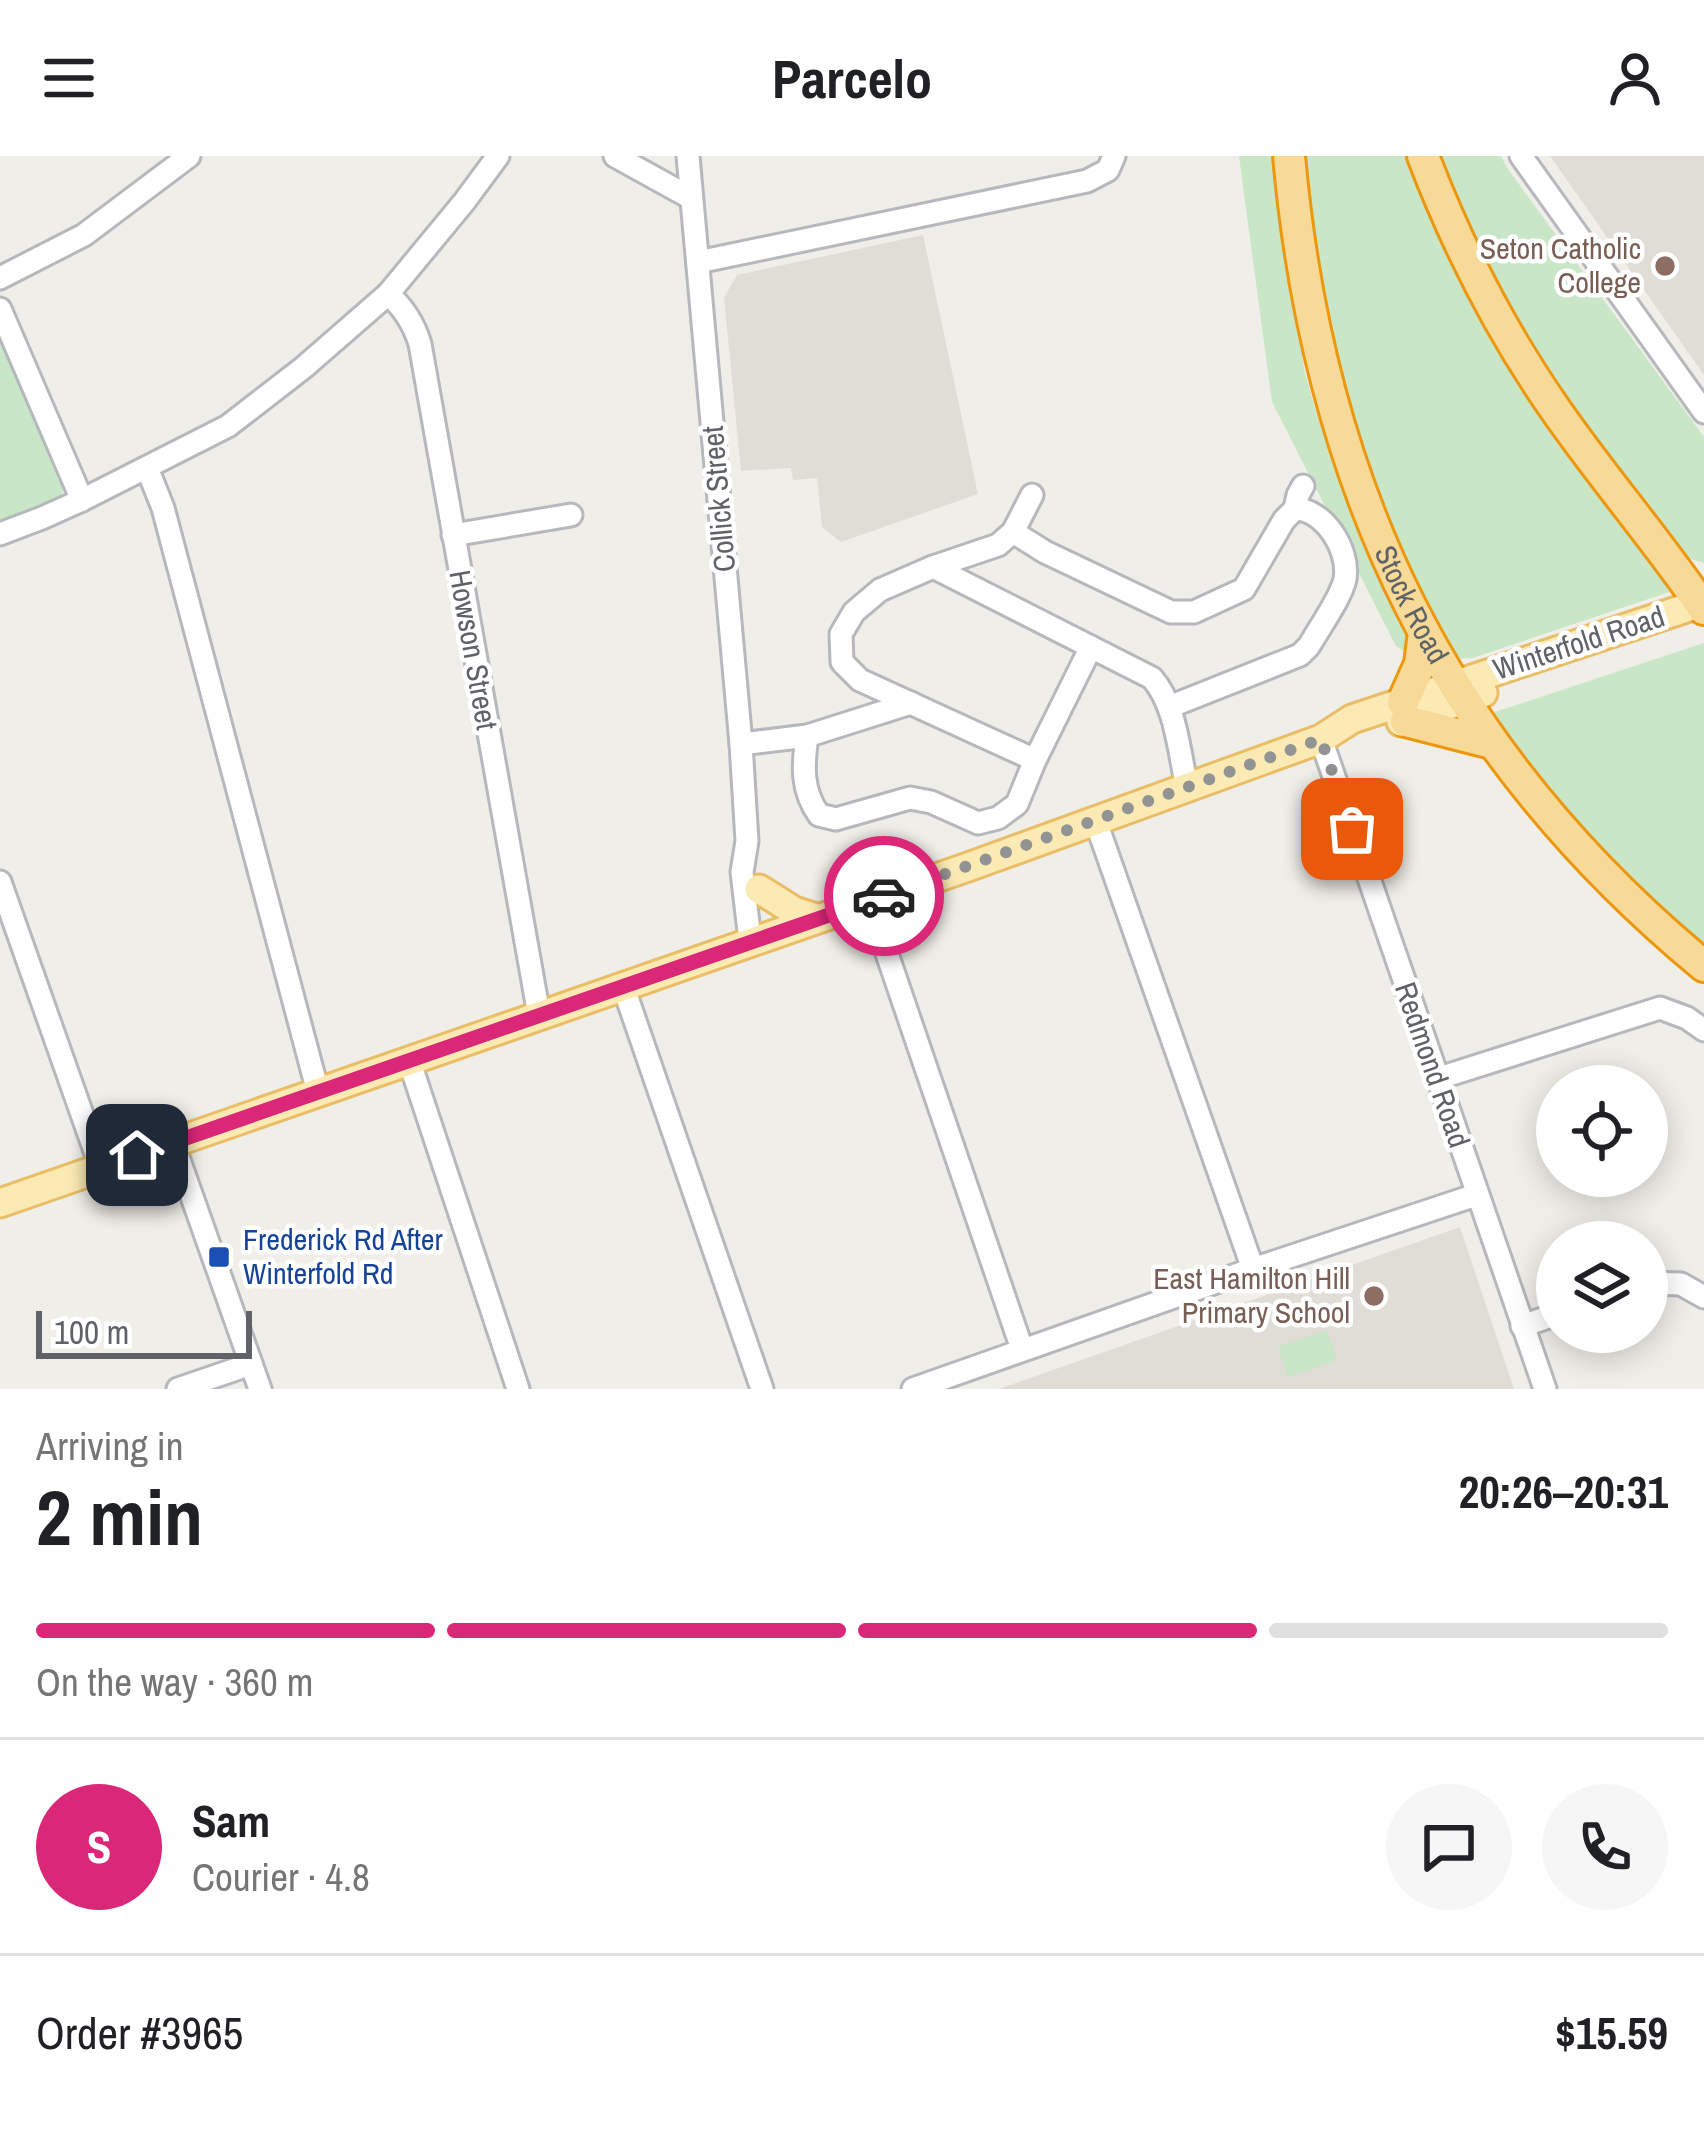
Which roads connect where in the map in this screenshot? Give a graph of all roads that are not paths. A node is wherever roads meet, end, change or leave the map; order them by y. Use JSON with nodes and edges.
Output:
{"nodes":[{"id":1,"x":189,"y":156,"type":"edge"},
{"id":2,"x":498,"y":156,"type":"edge"},
{"id":3,"x":615,"y":156,"type":"edge"},
{"id":4,"x":688,"y":156,"type":"edge"},
{"id":5,"x":1289,"y":156,"type":"edge"},
{"id":6,"x":1423,"y":156,"type":"edge"},
{"id":7,"x":1521,"y":156,"type":"edge"},
{"id":8,"x":1111,"y":163,"type":"edge"},
{"id":9,"x":691,"y":198,"type":"junction"},
{"id":10,"x":698,"y":262,"type":"junction"},
{"id":11,"x":0,"y":278,"type":"edge"},
{"id":12,"x":388,"y":294,"type":"junction"},
{"id":13,"x":0,"y":309,"type":"edge"},
{"id":14,"x":1704,"y":412,"type":"edge"},
{"id":15,"x":147,"y":468,"type":"junction"},
{"id":16,"x":1303,"y":486,"type":"dead end"},
{"id":17,"x":1032,"y":494,"type":"dead end"},
{"id":18,"x":82,"y":500,"type":"junction"},
{"id":19,"x":1295,"y":508,"type":"junction"},
{"id":20,"x":571,"y":515,"type":"dead end"},
{"id":21,"x":1013,"y":532,"type":"junction"},
{"id":22,"x":0,"y":533,"type":"edge"},
{"id":23,"x":453,"y":535,"type":"junction"},
{"id":24,"x":933,"y":567,"type":"junction"},
{"id":25,"x":1698,"y":595,"type":"edge"},
{"id":26,"x":1424,"y":632,"type":"junction"},
{"id":27,"x":1091,"y":647,"type":"junction"},
{"id":28,"x":1460,"y":692,"type":"junction"},
{"id":29,"x":911,"y":704,"type":"junction"},
{"id":30,"x":1169,"y":707,"type":"junction"},
{"id":31,"x":1404,"y":711,"type":"junction"},
{"id":32,"x":807,"y":736,"type":"junction"},
{"id":33,"x":1321,"y":739,"type":"junction"},
{"id":34,"x":1492,"y":743,"type":"junction"},
{"id":35,"x":741,"y":744,"type":"junction"},
{"id":36,"x":1035,"y":760,"type":"junction"},
{"id":37,"x":1187,"y":787,"type":"junction"},
{"id":38,"x":1096,"y":821,"type":"junction"},
{"id":39,"x":747,"y":842,"type":"junction"},
{"id":40,"x":0,"y":882,"type":"edge"},
{"id":41,"x":759,"y":889,"type":"junction"},
{"id":42,"x":869,"y":901,"type":"junction"},
{"id":43,"x":817,"y":919,"type":"junction"},
{"id":44,"x":759,"y":937,"type":"junction"},
{"id":45,"x":1704,"y":965,"type":"edge"},
{"id":46,"x":622,"y":986,"type":"junction"},
{"id":47,"x":539,"y":1016,"type":"junction"},
{"id":48,"x":1704,"y":1030,"type":"edge"},
{"id":49,"x":409,"y":1060,"type":"junction"},
{"id":50,"x":1436,"y":1079,"type":"junction"},
{"id":51,"x":318,"y":1092,"type":"junction"},
{"id":52,"x":173,"y":1143,"type":"junction"},
{"id":53,"x":101,"y":1168,"type":"junction"},
{"id":54,"x":1476,"y":1195,"type":"junction"},
{"id":55,"x":0,"y":1203,"type":"edge"},
{"id":56,"x":1252,"y":1269,"type":"junction"},
{"id":57,"x":1668,"y":1284,"type":"edge"},
{"id":58,"x":1704,"y":1297,"type":"edge"},
{"id":59,"x":1536,"y":1321,"type":"edge"},
{"id":60,"x":1522,"y":1326,"type":"junction"},
{"id":61,"x":1022,"y":1349,"type":"junction"},
{"id":62,"x":251,"y":1364,"type":"junction"},
{"id":63,"x":963,"y":1381,"type":"edge"},
{"id":64,"x":178,"y":1389,"type":"edge"},
{"id":65,"x":260,"y":1389,"type":"edge"},
{"id":66,"x":518,"y":1389,"type":"edge"},
{"id":67,"x":761,"y":1389,"type":"edge"},
{"id":68,"x":913,"y":1389,"type":"edge"},
{"id":69,"x":1544,"y":1389,"type":"edge"}],
"edges":[{"from":1,"to":11,"type":"street"},
{"from":2,"to":12,"type":"street"},
{"from":3,"to":9,"type":"street"},
{"from":4,"to":9,"type":"street","name":"Collick Street"},
{"from":5,"to":26,"type":"highway","name":"Stock Road"},
{"from":6,"to":25,"type":"highway"},
{"from":7,"to":14,"type":"street"},
{"from":8,"to":10,"type":"street"},
{"from":9,"to":10,"type":"street","name":"Collick Street"},
{"from":10,"to":35,"type":"street","name":"Collick Street"},
{"from":12,"to":15,"type":"street"},
{"from":12,"to":23,"type":"street","name":"Howson Street"},
{"from":13,"to":18,"type":"street"},
{"from":15,"to":18,"type":"street"},
{"from":15,"to":51,"type":"street"},
{"from":16,"to":19,"type":"street"},
{"from":17,"to":21,"type":"street"},
{"from":18,"to":22,"type":"street"},
{"from":19,"to":21,"type":"street"},
{"from":19,"to":30,"type":"street"},
{"from":20,"to":23,"type":"street"},
{"from":21,"to":24,"type":"street"},
{"from":23,"to":47,"type":"street","name":"Howson Street"},
{"from":24,"to":27,"type":"street"},
{"from":24,"to":29,"type":"street"},
{"from":25,"to":28,"type":"main road","name":"Winterfold Road"},
{"from":26,"to":28,"type":"highway","name":"Stock Road"},
{"from":26,"to":31,"type":"highway"},
{"from":27,"to":30,"type":"street"},
{"from":27,"to":36,"type":"street"},
{"from":28,"to":31,"type":"main road","name":"Winterfold Road"},
{"from":28,"to":34,"type":"highway","name":"Stock Road"},
{"from":29,"to":32,"type":"street"},
{"from":29,"to":36,"type":"street"},
{"from":30,"to":37,"type":"street"},
{"from":31,"to":33,"type":"main road","name":"Winterfold Road"},
{"from":31,"to":34,"type":"highway"},
{"from":32,"to":35,"type":"street"},
{"from":32,"to":36,"type":"street"},
{"from":33,"to":37,"type":"main road","name":"Winterfold Road"},
{"from":33,"to":50,"type":"street","name":"Redmond Road"},
{"from":34,"to":45,"type":"highway","name":"Stock Road"},
{"from":35,"to":39,"type":"street","name":"Collick Street"},
{"from":37,"to":38,"type":"main road","name":"Winterfold Road"},
{"from":38,"to":42,"type":"main road","name":"Winterfold Road"},
{"from":38,"to":56,"type":"street"},
{"from":39,"to":41,"type":"street","name":"Collick Street"},
{"from":39,"to":44,"type":"street","name":"Collick Street"},
{"from":40,"to":53,"type":"street"},
{"from":41,"to":43,"type":"main road"},
{"from":41,"to":44,"type":"street","name":"Collick Street"},
{"from":42,"to":43,"type":"main road","name":"Winterfold Road"},
{"from":42,"to":61,"type":"street"},
{"from":43,"to":44,"type":"main road","name":"Winterfold Road"},
{"from":44,"to":46,"type":"main road","name":"Winterfold Road"},
{"from":46,"to":47,"type":"main road","name":"Winterfold Road"},
{"from":46,"to":67,"type":"street"},
{"from":47,"to":49,"type":"main road","name":"Winterfold Road"},
{"from":48,"to":50,"type":"street"},
{"from":49,"to":51,"type":"main road","name":"Winterfold Road"},
{"from":49,"to":66,"type":"street"},
{"from":50,"to":54,"type":"street","name":"Redmond Road"},
{"from":51,"to":52,"type":"main road","name":"Winterfold Road"},
{"from":52,"to":53,"type":"main road","name":"Winterfold Road"},
{"from":52,"to":62,"type":"street"},
{"from":53,"to":55,"type":"main road","name":"Winterfold Road"},
{"from":54,"to":56,"type":"street"},
{"from":54,"to":60,"type":"street","name":"Redmond Road"},
{"from":56,"to":61,"type":"street"},
{"from":57,"to":58,"type":"street"},
{"from":59,"to":60,"type":"street"},
{"from":60,"to":69,"type":"street","name":"Redmond Road"},
{"from":61,"to":63,"type":"street"},
{"from":62,"to":64,"type":"street"},
{"from":62,"to":65,"type":"street"},
{"from":63,"to":68,"type":"street"}]}
